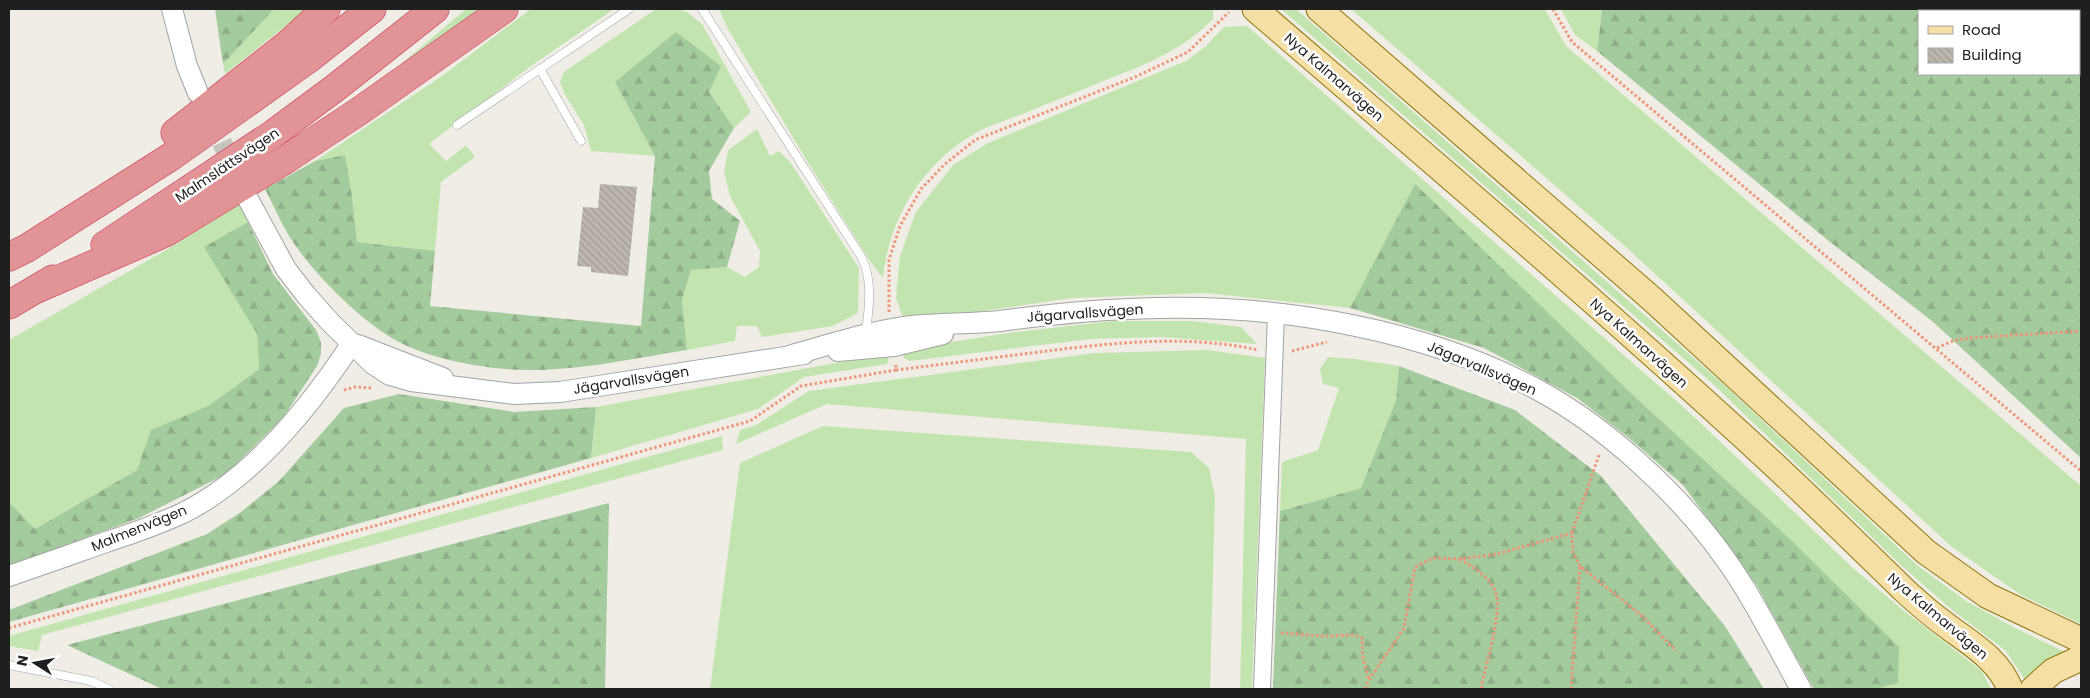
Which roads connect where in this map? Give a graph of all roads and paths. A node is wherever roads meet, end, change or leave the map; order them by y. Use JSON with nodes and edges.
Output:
{"nodes":[{"id":1,"x":172,"y":9,"type":"edge"},
{"id":2,"x":326,"y":9,"type":"edge"},
{"id":3,"x":372,"y":9,"type":"edge"},
{"id":4,"x":435,"y":9,"type":"edge"},
{"id":5,"x":504,"y":9,"type":"edge"},
{"id":6,"x":629,"y":9,"type":"edge"},
{"id":7,"x":702,"y":9,"type":"edge"},
{"id":8,"x":1255,"y":9,"type":"edge"},
{"id":9,"x":1319,"y":9,"type":"edge"},
{"id":10,"x":1553,"y":9,"type":"edge"},
{"id":11,"x":1229,"y":12,"type":"dead end"},
{"id":12,"x":540,"y":69,"type":"junction"},
{"id":13,"x":198,"y":93,"type":"dead end"},
{"id":14,"x":457,"y":125,"type":"dead end"},
{"id":15,"x":581,"y":141,"type":"dead end"},
{"id":16,"x":248,"y":199,"type":"dead end"},
{"id":17,"x":18,"y":252,"type":"edge"},
{"id":18,"x":38,"y":289,"type":"junction"},
{"id":19,"x":9,"y":305,"type":"edge"},
{"id":20,"x":888,"y":307,"type":"junction"},
{"id":21,"x":868,"y":314,"type":"junction"},
{"id":22,"x":1276,"y":314,"type":"junction"},
{"id":23,"x":2081,"y":331,"type":"edge"},
{"id":24,"x":892,"y":337,"type":"junction"},
{"id":25,"x":865,"y":342,"type":"junction"},
{"id":26,"x":1330,"y":342,"type":"dead end"},
{"id":27,"x":352,"y":343,"type":"junction"},
{"id":28,"x":1937,"y":348,"type":"junction"},
{"id":29,"x":1275,"y":352,"type":"junction"},
{"id":30,"x":896,"y":370,"type":"junction"},
{"id":31,"x":1591,"y":449,"type":"dead end"},
{"id":32,"x":1599,"y":455,"type":"junction"},
{"id":33,"x":1606,"y":462,"type":"dead end"},
{"id":34,"x":2081,"y":470,"type":"edge"},
{"id":35,"x":1572,"y":533,"type":"junction"},
{"id":36,"x":1460,"y":559,"type":"junction"},
{"id":37,"x":1580,"y":566,"type":"junction"},
{"id":38,"x":9,"y":576,"type":"edge"},
{"id":39,"x":9,"y":628,"type":"edge"},
{"id":40,"x":1263,"y":632,"type":"junction"},
{"id":41,"x":2081,"y":640,"type":"edge"},
{"id":42,"x":1676,"y":651,"type":"dead end"},
{"id":43,"x":2081,"y":658,"type":"edge"},
{"id":44,"x":9,"y":664,"type":"edge"},
{"id":45,"x":1369,"y":680,"type":"junction"},
{"id":46,"x":109,"y":689,"type":"edge"},
{"id":47,"x":1262,"y":689,"type":"edge"},
{"id":48,"x":1365,"y":689,"type":"edge"},
{"id":49,"x":1480,"y":689,"type":"edge"},
{"id":50,"x":1571,"y":689,"type":"edge"},
{"id":51,"x":1801,"y":689,"type":"edge"},
{"id":52,"x":2010,"y":689,"type":"edge"},
{"id":53,"x":2033,"y":689,"type":"edge"}],
"edges":[{"from":1,"to":13,"type":"street"},
{"from":2,"to":17,"type":"highway"},
{"from":3,"to":17,"type":"highway"},
{"from":4,"to":18,"type":"highway","name":"Malmslättsvägen"},
{"from":5,"to":18,"type":"highway"},
{"from":6,"to":12,"type":"lane"},
{"from":7,"to":21,"type":"lane"},
{"from":8,"to":52,"type":"main road","name":"Nya Kalmarvägen"},
{"from":9,"to":41,"type":"main road"},
{"from":10,"to":28,"type":"path"},
{"from":11,"to":20,"type":"path"},
{"from":12,"to":14,"type":"lane"},
{"from":12,"to":15,"type":"lane"},
{"from":16,"to":27,"type":"street","name":"Jägarvallsvägen"},
{"from":18,"to":19,"type":"highway","name":"Malmslättsvägen"},
{"from":20,"to":21,"type":"path"},
{"from":20,"to":24,"type":"path"},
{"from":21,"to":25,"type":"lane"},
{"from":22,"to":24,"type":"street","name":"Jägarvallsvägen"},
{"from":22,"to":29,"type":"street"},
{"from":22,"to":51,"type":"street","name":"Jägarvallsvägen"},
{"from":23,"to":28,"type":"path"},
{"from":24,"to":25,"type":"street","name":"Jägarvallsvägen"},
{"from":24,"to":30,"type":"path"},
{"from":25,"to":27,"type":"street","name":"Jägarvallsvägen"},
{"from":26,"to":29,"type":"path"},
{"from":27,"to":38,"type":"street","name":"Malmenvägen"},
{"from":28,"to":34,"type":"path"},
{"from":29,"to":30,"type":"path"},
{"from":29,"to":40,"type":"street"},
{"from":30,"to":39,"type":"path"},
{"from":31,"to":32,"type":"path"},
{"from":32,"to":33,"type":"path"},
{"from":32,"to":35,"type":"path"},
{"from":35,"to":36,"type":"path"},
{"from":35,"to":37,"type":"path"},
{"from":36,"to":45,"type":"path"},
{"from":36,"to":49,"type":"path"},
{"from":37,"to":42,"type":"path"},
{"from":37,"to":50,"type":"path"},
{"from":40,"to":45,"type":"path"},
{"from":40,"to":47,"type":"street"},
{"from":43,"to":53,"type":"main road"},
{"from":44,"to":46,"type":"lane"},
{"from":45,"to":48,"type":"path"}]}
